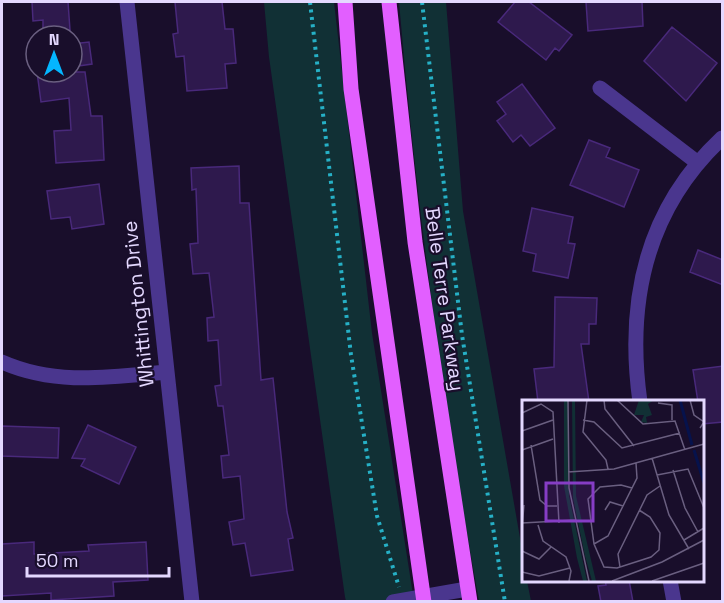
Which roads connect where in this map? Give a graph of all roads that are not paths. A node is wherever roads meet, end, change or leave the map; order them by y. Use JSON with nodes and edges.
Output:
{"nodes":[{"id":1,"x":127,"y":2,"type":"edge"},
{"id":2,"x":345,"y":2,"type":"edge"},
{"id":3,"x":389,"y":2,"type":"edge"},
{"id":4,"x":600,"y":88,"type":"dead end"},
{"id":5,"x":723,"y":138,"type":"edge"},
{"id":6,"x":698,"y":163,"type":"junction"},
{"id":7,"x":2,"y":362,"type":"edge"},
{"id":8,"x":167,"y":372,"type":"junction"},
{"id":9,"x":640,"y":400,"type":"edge"},
{"id":10,"x":670,"y":582,"type":"edge"},
{"id":11,"x":469,"y":595,"type":"edge"},
{"id":12,"x":424,"y":599,"type":"edge"},
{"id":13,"x":192,"y":602,"type":"edge"},
{"id":14,"x":393,"y":602,"type":"edge"},
{"id":15,"x":674,"y":602,"type":"edge"}],
"edges":[{"from":1,"to":8,"type":"street","name":"Whittington Drive"},
{"from":2,"to":12,"type":"main road"},
{"from":3,"to":11,"type":"main road","name":"Belle Terre Parkway"},
{"from":4,"to":6,"type":"street"},
{"from":5,"to":6,"type":"street"},
{"from":6,"to":9,"type":"street"},
{"from":7,"to":8,"type":"street"},
{"from":8,"to":13,"type":"street","name":"Whittington Drive"},
{"from":10,"to":15,"type":"street"},
{"from":11,"to":12,"type":"street"},
{"from":12,"to":14,"type":"street"}]}
